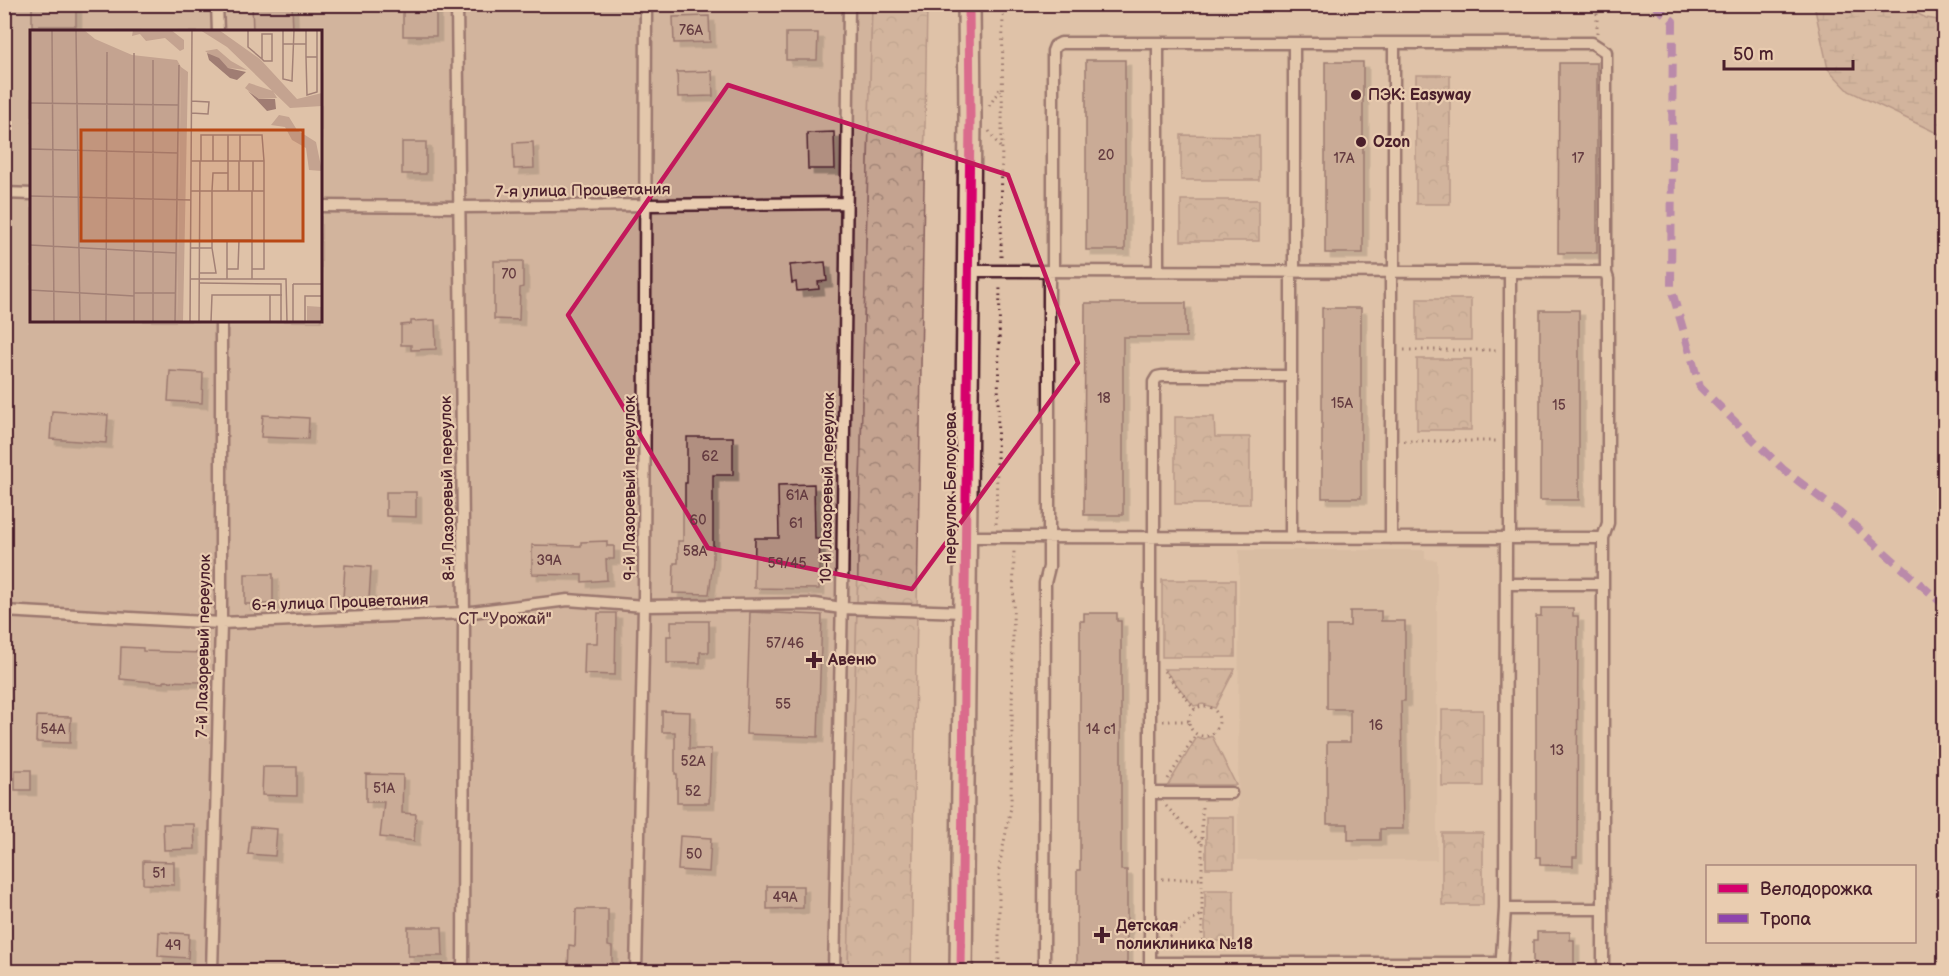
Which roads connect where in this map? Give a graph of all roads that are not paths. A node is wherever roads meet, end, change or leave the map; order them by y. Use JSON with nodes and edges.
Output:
{"nodes":[{"id":1,"x":217,"y":4,"type":"edge"},
{"id":2,"x":457,"y":4,"type":"edge"},
{"id":3,"x":646,"y":4,"type":"edge"},
{"id":4,"x":849,"y":4,"type":"edge"},
{"id":5,"x":969,"y":4,"type":"edge"},
{"id":6,"x":218,"y":30,"type":"edge"},
{"id":7,"x":1158,"y":44,"type":"junction"},
{"id":8,"x":1294,"y":44,"type":"junction"},
{"id":9,"x":1394,"y":44,"type":"junction"},
{"id":10,"x":4,"y":193,"type":"edge"},
{"id":11,"x":30,"y":194,"type":"edge"},
{"id":12,"x":846,"y":203,"type":"junction"},
{"id":13,"x":646,"y":205,"type":"junction"},
{"id":14,"x":322,"y":206,"type":"edge"},
{"id":15,"x":460,"y":207,"type":"junction"},
{"id":16,"x":968,"y":271,"type":"junction"},
{"id":17,"x":1051,"y":271,"type":"junction"},
{"id":18,"x":1158,"y":272,"type":"junction"},
{"id":19,"x":1293,"y":272,"type":"junction"},
{"id":20,"x":1392,"y":272,"type":"junction"},
{"id":21,"x":1510,"y":272,"type":"junction"},
{"id":22,"x":1606,"y":273,"type":"junction"},
{"id":23,"x":221,"y":322,"type":"edge"},
{"id":24,"x":1291,"y":376,"type":"junction"},
{"id":25,"x":965,"y":537,"type":"junction"},
{"id":26,"x":1049,"y":537,"type":"junction"},
{"id":27,"x":1152,"y":538,"type":"junction"},
{"id":28,"x":1291,"y":538,"type":"junction"},
{"id":29,"x":1391,"y":538,"type":"junction"},
{"id":30,"x":1508,"y":538,"type":"junction"},
{"id":31,"x":1603,"y":538,"type":"junction"},
{"id":32,"x":1506,"y":584,"type":"junction"},
{"id":33,"x":1603,"y":584,"type":"junction"},
{"id":34,"x":644,"y":606,"type":"junction"},
{"id":35,"x":841,"y":608,"type":"junction"},
{"id":36,"x":4,"y":610,"type":"edge"},
{"id":37,"x":964,"y":612,"type":"junction"},
{"id":38,"x":464,"y":613,"type":"junction"},
{"id":39,"x":221,"y":622,"type":"junction"},
{"id":40,"x":1154,"y":793,"type":"junction"},
{"id":41,"x":1231,"y":793,"type":"dead end"},
{"id":42,"x":1505,"y":909,"type":"junction"},
{"id":43,"x":1603,"y":909,"type":"junction"},
{"id":44,"x":1150,"y":967,"type":"edge"},
{"id":45,"x":1285,"y":967,"type":"edge"},
{"id":46,"x":1383,"y":967,"type":"edge"},
{"id":47,"x":1501,"y":967,"type":"edge"},
{"id":48,"x":212,"y":972,"type":"edge"},
{"id":49,"x":463,"y":972,"type":"edge"},
{"id":50,"x":636,"y":972,"type":"edge"},
{"id":51,"x":834,"y":972,"type":"edge"},
{"id":52,"x":961,"y":972,"type":"edge"},
{"id":53,"x":1044,"y":972,"type":"edge"},
{"id":54,"x":1603,"y":972,"type":"edge"}],
"edges":[{"from":1,"to":6,"type":"lane"},
{"from":2,"to":15,"type":"lane","name":"8-й Лазоревый переулок"},
{"from":3,"to":13,"type":"lane","name":"9-й Лазоревый переулок"},
{"from":4,"to":12,"type":"lane","name":"10-й Лазоревый переулок"},
{"from":5,"to":16,"type":"street","name":"переулок Белоусова"},
{"from":7,"to":8,"type":"lane"},
{"from":7,"to":17,"type":"lane"},
{"from":7,"to":18,"type":"lane"},
{"from":8,"to":9,"type":"lane"},
{"from":8,"to":19,"type":"lane"},
{"from":9,"to":20,"type":"lane"},
{"from":9,"to":22,"type":"lane"},
{"from":10,"to":11,"type":"lane"},
{"from":12,"to":13,"type":"lane","name":"7-я улица Процветания"},
{"from":12,"to":35,"type":"lane","name":"10-й Лазоревый переулок"},
{"from":13,"to":15,"type":"lane","name":"7-я улица Процветания"},
{"from":13,"to":34,"type":"lane","name":"9-й Лазоревый переулок"},
{"from":14,"to":15,"type":"lane","name":"7-я улица Процветания"},
{"from":15,"to":38,"type":"lane","name":"8-й Лазоревый переулок"},
{"from":16,"to":17,"type":"lane"},
{"from":16,"to":25,"type":"street","name":"переулок Белоусова"},
{"from":17,"to":18,"type":"lane"},
{"from":17,"to":26,"type":"lane"},
{"from":18,"to":19,"type":"lane"},
{"from":19,"to":20,"type":"lane"},
{"from":19,"to":24,"type":"lane"},
{"from":20,"to":21,"type":"lane"},
{"from":20,"to":29,"type":"lane"},
{"from":21,"to":22,"type":"lane"},
{"from":21,"to":30,"type":"lane"},
{"from":22,"to":31,"type":"lane"},
{"from":23,"to":39,"type":"lane","name":"7-й Лазоревый переулок"},
{"from":24,"to":27,"type":"lane"},
{"from":24,"to":28,"type":"lane"},
{"from":25,"to":26,"type":"lane"},
{"from":25,"to":37,"type":"street","name":"переулок Белоусова"},
{"from":26,"to":27,"type":"lane"},
{"from":26,"to":53,"type":"lane"},
{"from":27,"to":28,"type":"lane"},
{"from":27,"to":40,"type":"lane"},
{"from":28,"to":29,"type":"lane"},
{"from":29,"to":30,"type":"lane"},
{"from":30,"to":31,"type":"lane"},
{"from":30,"to":32,"type":"lane"},
{"from":31,"to":33,"type":"lane"},
{"from":32,"to":33,"type":"lane"},
{"from":32,"to":42,"type":"lane"},
{"from":33,"to":43,"type":"lane"},
{"from":34,"to":35,"type":"lane","name":"6-я улица Процветания"},
{"from":34,"to":38,"type":"lane","name":"6-я улица Процветания"},
{"from":34,"to":50,"type":"lane","name":"9-й Лазоревый переулок"},
{"from":35,"to":37,"type":"lane","name":"6-я улица Процветания"},
{"from":35,"to":51,"type":"lane","name":"10-й Лазоревый переулок"},
{"from":36,"to":39,"type":"lane","name":"6-я улица Процветания"},
{"from":37,"to":52,"type":"street","name":"переулок Белоусова"},
{"from":38,"to":39,"type":"lane","name":"6-я улица Процветания"},
{"from":38,"to":49,"type":"lane","name":"8-й Лазоревый переулок"},
{"from":39,"to":48,"type":"lane","name":"7-й Лазоревый переулок"},
{"from":40,"to":41,"type":"lane"},
{"from":40,"to":44,"type":"lane"},
{"from":42,"to":43,"type":"lane"},
{"from":42,"to":47,"type":"lane"},
{"from":43,"to":54,"type":"lane"},
{"from":44,"to":45,"type":"lane"},
{"from":45,"to":46,"type":"lane"},
{"from":46,"to":47,"type":"lane"}]}
